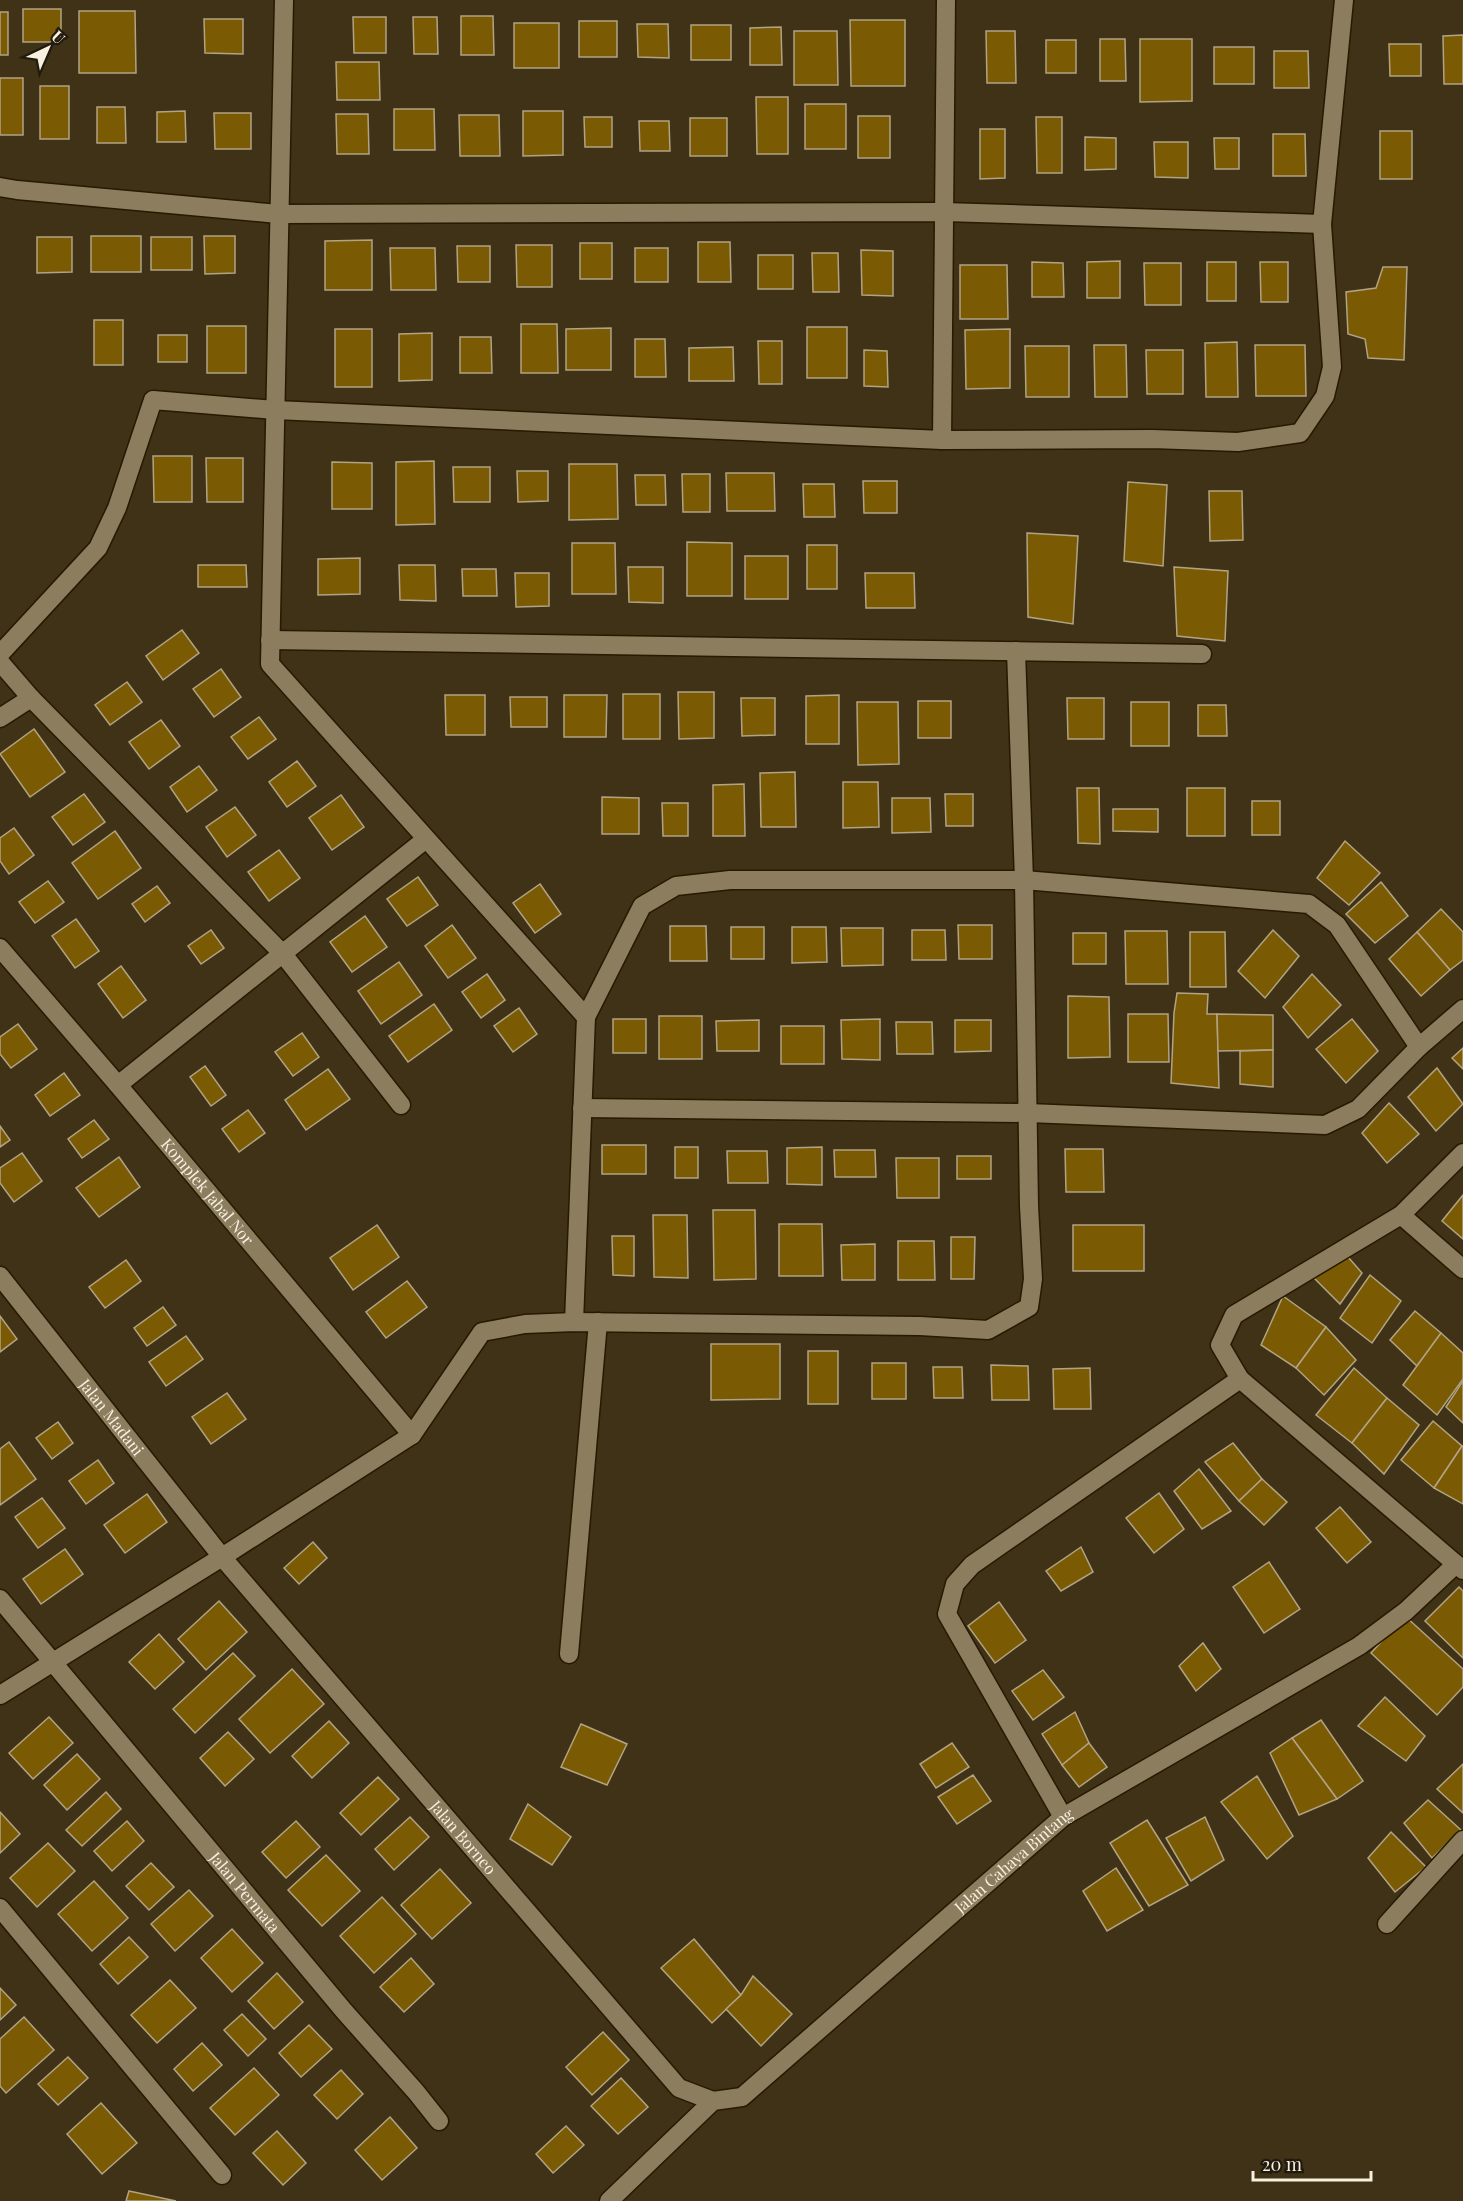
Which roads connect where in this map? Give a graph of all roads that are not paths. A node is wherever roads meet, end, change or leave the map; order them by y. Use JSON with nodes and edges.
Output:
{"nodes":[{"id":1,"x":284,"y":0,"type":"edge"},
{"id":2,"x":946,"y":0,"type":"edge"},
{"id":3,"x":1344,"y":0,"type":"edge"},
{"id":4,"x":0,"y":187,"type":"edge"},
{"id":5,"x":944,"y":212,"type":"junction"},
{"id":6,"x":279,"y":214,"type":"junction"},
{"id":7,"x":1322,"y":224,"type":"junction"},
{"id":8,"x":275,"y":410,"type":"junction"},
{"id":9,"x":942,"y":440,"type":"junction"},
{"id":10,"x":270,"y":640,"type":"junction"},
{"id":11,"x":1016,"y":651,"type":"junction"},
{"id":12,"x":0,"y":654,"type":"edge"},
{"id":13,"x":1202,"y":654,"type":"dead end"},
{"id":14,"x":0,"y":662,"type":"edge"},
{"id":15,"x":30,"y":698,"type":"junction"},
{"id":16,"x":0,"y":718,"type":"edge"},
{"id":17,"x":426,"y":839,"type":"junction"},
{"id":18,"x":1024,"y":880,"type":"junction"},
{"id":19,"x":0,"y":948,"type":"edge"},
{"id":20,"x":283,"y":954,"type":"junction"},
{"id":21,"x":1463,"y":1009,"type":"edge"},
{"id":22,"x":586,"y":1017,"type":"junction"},
{"id":23,"x":1419,"y":1047,"type":"junction"},
{"id":24,"x":118,"y":1085,"type":"junction"},
{"id":25,"x":401,"y":1105,"type":"dead end"},
{"id":26,"x":582,"y":1108,"type":"junction"},
{"id":27,"x":1028,"y":1113,"type":"junction"},
{"id":28,"x":1463,"y":1153,"type":"edge"},
{"id":29,"x":1401,"y":1215,"type":"junction"},
{"id":30,"x":1463,"y":1269,"type":"edge"},
{"id":31,"x":0,"y":1276,"type":"edge"},
{"id":32,"x":574,"y":1322,"type":"junction"},
{"id":33,"x":598,"y":1322,"type":"junction"},
{"id":34,"x":1240,"y":1379,"type":"junction"},
{"id":35,"x":412,"y":1434,"type":"junction"},
{"id":36,"x":222,"y":1557,"type":"junction"},
{"id":37,"x":1460,"y":1567,"type":"edge"},
{"id":38,"x":0,"y":1599,"type":"edge"},
{"id":39,"x":569,"y":1654,"type":"dead end"},
{"id":40,"x":53,"y":1662,"type":"junction"},
{"id":41,"x":0,"y":1695,"type":"edge"},
{"id":42,"x":1063,"y":1817,"type":"junction"},
{"id":43,"x":1463,"y":1840,"type":"edge"},
{"id":44,"x":0,"y":1908,"type":"edge"},
{"id":45,"x":1387,"y":1924,"type":"dead end"},
{"id":46,"x":713,"y":2101,"type":"junction"},
{"id":47,"x":439,"y":2121,"type":"dead end"},
{"id":48,"x":222,"y":2175,"type":"dead end"},
{"id":49,"x":609,"y":2201,"type":"edge"}],
"edges":[{"from":1,"to":6,"type":"street"},
{"from":2,"to":5,"type":"street"},
{"from":3,"to":7,"type":"street"},
{"from":4,"to":6,"type":"street"},
{"from":5,"to":6,"type":"street"},
{"from":5,"to":7,"type":"street"},
{"from":5,"to":9,"type":"street"},
{"from":6,"to":8,"type":"street"},
{"from":7,"to":9,"type":"street"},
{"from":8,"to":9,"type":"street"},
{"from":8,"to":10,"type":"street"},
{"from":8,"to":12,"type":"street"},
{"from":10,"to":11,"type":"street"},
{"from":10,"to":17,"type":"street"},
{"from":11,"to":13,"type":"street"},
{"from":11,"to":18,"type":"street"},
{"from":14,"to":15,"type":"street"},
{"from":15,"to":16,"type":"street"},
{"from":15,"to":20,"type":"street"},
{"from":17,"to":20,"type":"street"},
{"from":17,"to":22,"type":"street"},
{"from":18,"to":22,"type":"street"},
{"from":18,"to":23,"type":"street"},
{"from":18,"to":27,"type":"street"},
{"from":19,"to":24,"type":"street","name":"Komplek Jabal Nor"},
{"from":20,"to":24,"type":"street"},
{"from":20,"to":25,"type":"street"},
{"from":21,"to":23,"type":"street"},
{"from":22,"to":26,"type":"street"},
{"from":23,"to":27,"type":"street"},
{"from":24,"to":35,"type":"street","name":"Komplek Jabal Nor"},
{"from":26,"to":27,"type":"street"},
{"from":26,"to":32,"type":"street"},
{"from":27,"to":33,"type":"street"},
{"from":28,"to":29,"type":"street"},
{"from":29,"to":30,"type":"street"},
{"from":29,"to":34,"type":"street"},
{"from":31,"to":36,"type":"street","name":"Jalan Madani"},
{"from":32,"to":33,"type":"street"},
{"from":32,"to":35,"type":"street"},
{"from":33,"to":39,"type":"street"},
{"from":34,"to":37,"type":"street"},
{"from":34,"to":42,"type":"street"},
{"from":35,"to":36,"type":"street"},
{"from":36,"to":40,"type":"street"},
{"from":36,"to":46,"type":"street","name":"Jalan Borneo"},
{"from":37,"to":42,"type":"street","name":"Jalan Cahaya Bintang"},
{"from":38,"to":40,"type":"street","name":"Jalan Permata"},
{"from":40,"to":41,"type":"street"},
{"from":40,"to":47,"type":"street","name":"Jalan Permata"},
{"from":42,"to":46,"type":"street","name":"Jalan Cahaya Bintang"},
{"from":43,"to":45,"type":"street"},
{"from":44,"to":48,"type":"street"},
{"from":46,"to":49,"type":"street"}]}
